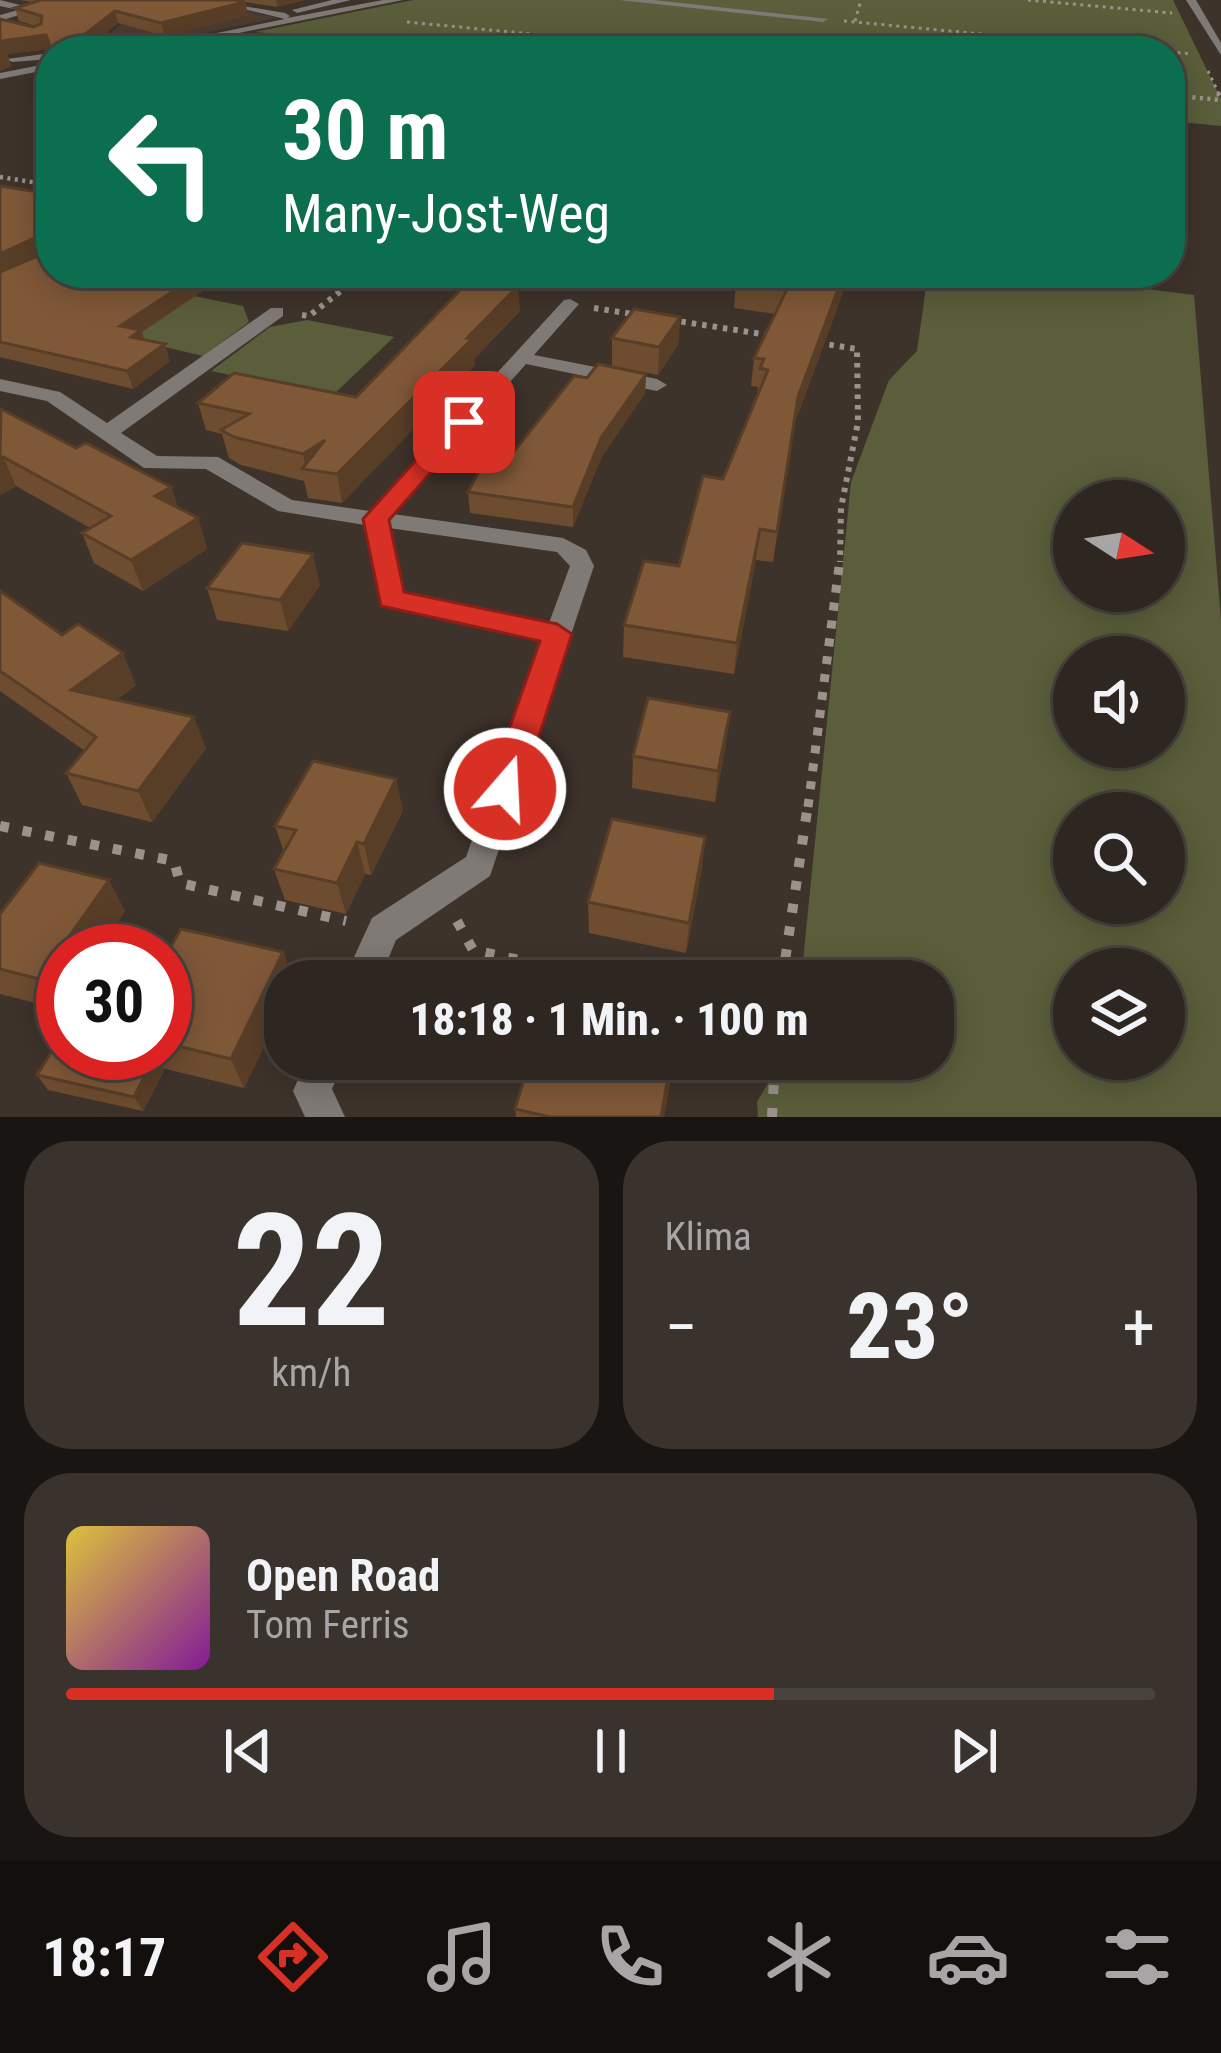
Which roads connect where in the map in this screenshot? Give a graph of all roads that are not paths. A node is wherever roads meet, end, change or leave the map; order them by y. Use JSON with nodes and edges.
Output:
{"nodes":[{"id":1,"x":212,"y":0,"type":"edge"},
{"id":2,"x":346,"y":0,"type":"edge"},
{"id":3,"x":398,"y":0,"type":"edge"},
{"id":4,"x":624,"y":0,"type":"edge"},
{"id":5,"x":1191,"y":0,"type":"edge"},
{"id":6,"x":0,"y":3,"type":"edge"},
{"id":7,"x":45,"y":7,"type":"edge"},
{"id":8,"x":29,"y":10,"type":"junction"},
{"id":9,"x":298,"y":15,"type":"junction"},
{"id":10,"x":824,"y":19,"type":"dead end"},
{"id":11,"x":0,"y":21,"type":"edge"},
{"id":12,"x":19,"y":28,"type":"edge"},
{"id":13,"x":202,"y":36,"type":"edge"},
{"id":14,"x":1221,"y":52,"type":"edge"},
{"id":15,"x":36,"y":57,"type":"edge"},
{"id":16,"x":12,"y":59,"type":"edge"},
{"id":17,"x":36,"y":69,"type":"edge"},
{"id":18,"x":0,"y":76,"type":"edge"},
{"id":19,"x":570,"y":304,"type":"road end"},
{"id":20,"x":277,"y":312,"type":"road end"},
{"id":21,"x":522,"y":358,"type":"junction"},
{"id":22,"x":0,"y":385,"type":"edge"},
{"id":23,"x":658,"y":385,"type":"dead end"},
{"id":24,"x":106,"y":434,"type":"junction"},
{"id":25,"x":376,"y":519,"type":"junction"},
{"id":26,"x":557,"y":634,"type":"junction"},
{"id":27,"x":370,"y":960,"type":"edge"},
{"id":28,"x":317,"y":1080,"type":"edge"},
{"id":29,"x":326,"y":1117,"type":"edge"}],
"edges":[{"from":1,"to":9,"type":"street"},
{"from":2,"to":9,"type":"street"},
{"from":3,"to":9,"type":"street"},
{"from":4,"to":10,"type":"street"},
{"from":5,"to":14,"type":"street"},
{"from":6,"to":8,"type":"street"},
{"from":7,"to":8,"type":"street"},
{"from":8,"to":11,"type":"street"},
{"from":9,"to":13,"type":"street"},
{"from":11,"to":12,"type":"street"},
{"from":15,"to":16,"type":"street"},
{"from":17,"to":18,"type":"street"},
{"from":19,"to":21,"type":"street"},
{"from":20,"to":24,"type":"street"},
{"from":21,"to":23,"type":"street"},
{"from":21,"to":25,"type":"street"},
{"from":22,"to":24,"type":"street"},
{"from":24,"to":25,"type":"street"},
{"from":25,"to":26,"type":"street"},
{"from":25,"to":26,"type":"street"},
{"from":26,"to":27,"type":"street"},
{"from":28,"to":29,"type":"street"}]}
